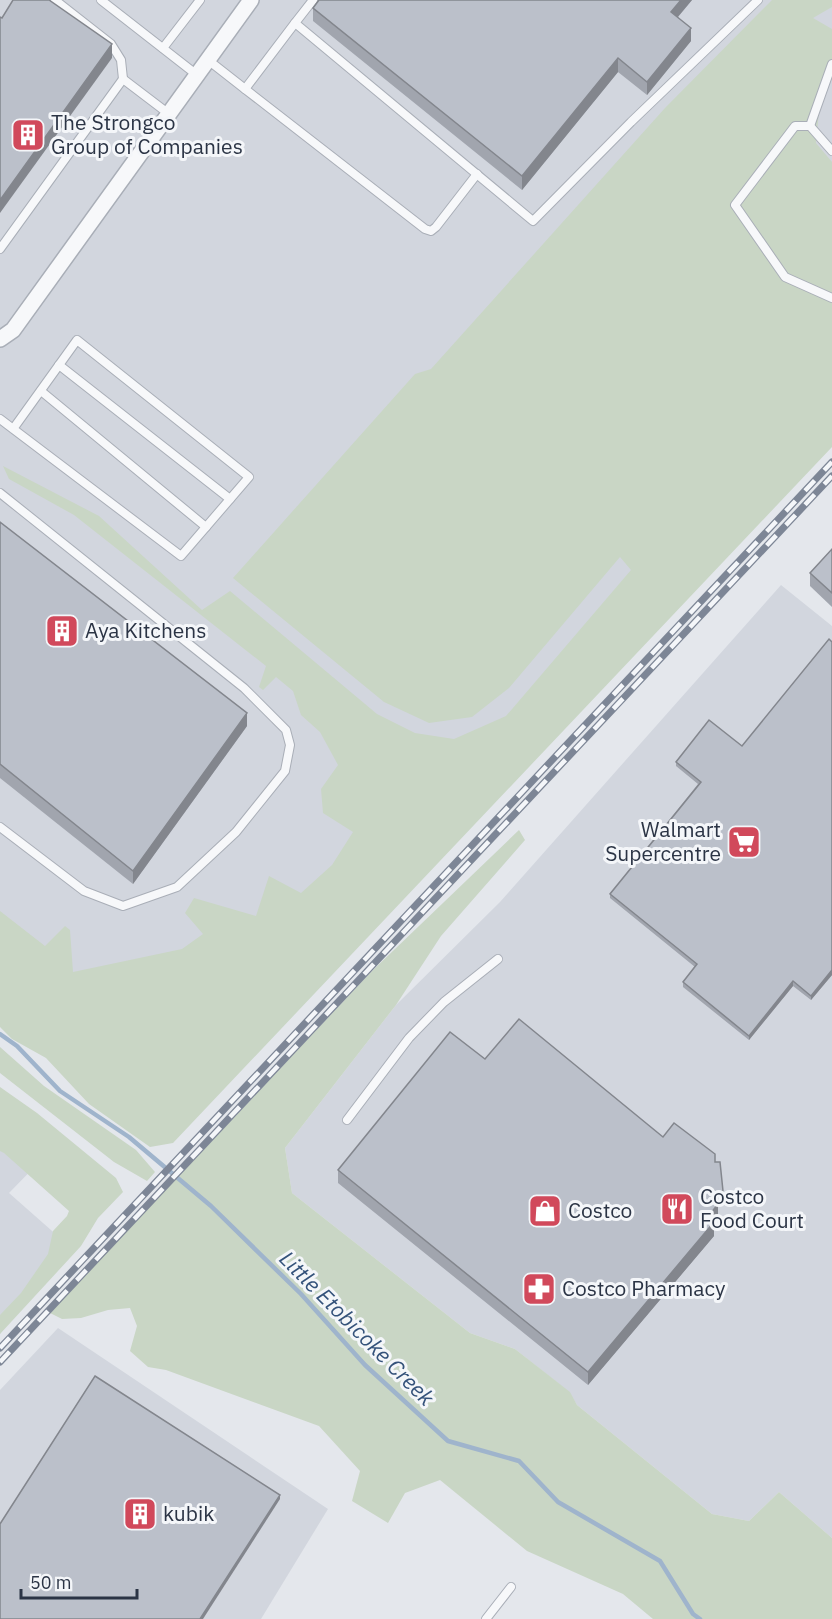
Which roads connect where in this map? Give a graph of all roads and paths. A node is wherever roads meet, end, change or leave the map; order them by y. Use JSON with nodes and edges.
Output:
{"nodes":[{"id":1,"x":55,"y":0,"type":"edge"},
{"id":2,"x":101,"y":0,"type":"edge"},
{"id":3,"x":200,"y":0,"type":"edge"},
{"id":4,"x":251,"y":0,"type":"edge"},
{"id":5,"x":313,"y":0,"type":"edge"},
{"id":6,"x":758,"y":0,"type":"edge"},
{"id":7,"x":295,"y":23,"type":"junction"},
{"id":8,"x":163,"y":48,"type":"junction"},
{"id":9,"x":208,"y":60,"type":"junction"},
{"id":10,"x":832,"y":64,"type":"edge"},
{"id":11,"x":197,"y":75,"type":"junction"},
{"id":12,"x":123,"y":78,"type":"junction"},
{"id":13,"x":246,"y":89,"type":"junction"},
{"id":14,"x":170,"y":114,"type":"junction"},
{"id":15,"x":810,"y":126,"type":"junction"},
{"id":16,"x":832,"y":151,"type":"edge"},
{"id":17,"x":477,"y":174,"type":"junction"},
{"id":18,"x":0,"y":249,"type":"edge"},
{"id":19,"x":832,"y":298,"type":"edge"},
{"id":20,"x":0,"y":339,"type":"edge"},
{"id":21,"x":59,"y":365,"type":"junction"},
{"id":22,"x":41,"y":390,"type":"junction"},
{"id":23,"x":0,"y":419,"type":"edge"},
{"id":24,"x":13,"y":429,"type":"junction"},
{"id":25,"x":0,"y":493,"type":"edge"},
{"id":26,"x":230,"y":499,"type":"junction"},
{"id":27,"x":206,"y":527,"type":"junction"},
{"id":28,"x":0,"y":827,"type":"edge"},
{"id":29,"x":498,"y":959,"type":"dead end"},
{"id":30,"x":347,"y":1120,"type":"dead end"},
{"id":31,"x":511,"y":1587,"type":"dead end"},
{"id":32,"x":486,"y":1619,"type":"edge"}],
"edges":[{"from":1,"to":12,"type":"lane"},
{"from":2,"to":8,"type":"lane"},
{"from":3,"to":8,"type":"lane"},
{"from":4,"to":9,"type":"street"},
{"from":5,"to":7,"type":"lane"},
{"from":6,"to":17,"type":"lane"},
{"from":7,"to":13,"type":"lane"},
{"from":7,"to":17,"type":"lane"},
{"from":8,"to":11,"type":"lane"},
{"from":9,"to":11,"type":"street"},
{"from":9,"to":13,"type":"lane"},
{"from":10,"to":15,"type":"lane"},
{"from":11,"to":14,"type":"street"},
{"from":12,"to":14,"type":"lane"},
{"from":12,"to":18,"type":"lane"},
{"from":13,"to":17,"type":"lane"},
{"from":14,"to":20,"type":"street"},
{"from":15,"to":16,"type":"lane"},
{"from":15,"to":19,"type":"lane"},
{"from":21,"to":22,"type":"lane"},
{"from":21,"to":26,"type":"lane"},
{"from":21,"to":26,"type":"lane"},
{"from":22,"to":24,"type":"lane"},
{"from":22,"to":27,"type":"lane"},
{"from":23,"to":24,"type":"lane"},
{"from":24,"to":27,"type":"lane"},
{"from":25,"to":28,"type":"lane"},
{"from":26,"to":27,"type":"lane"},
{"from":29,"to":30,"type":"lane"},
{"from":31,"to":32,"type":"lane"}]}
